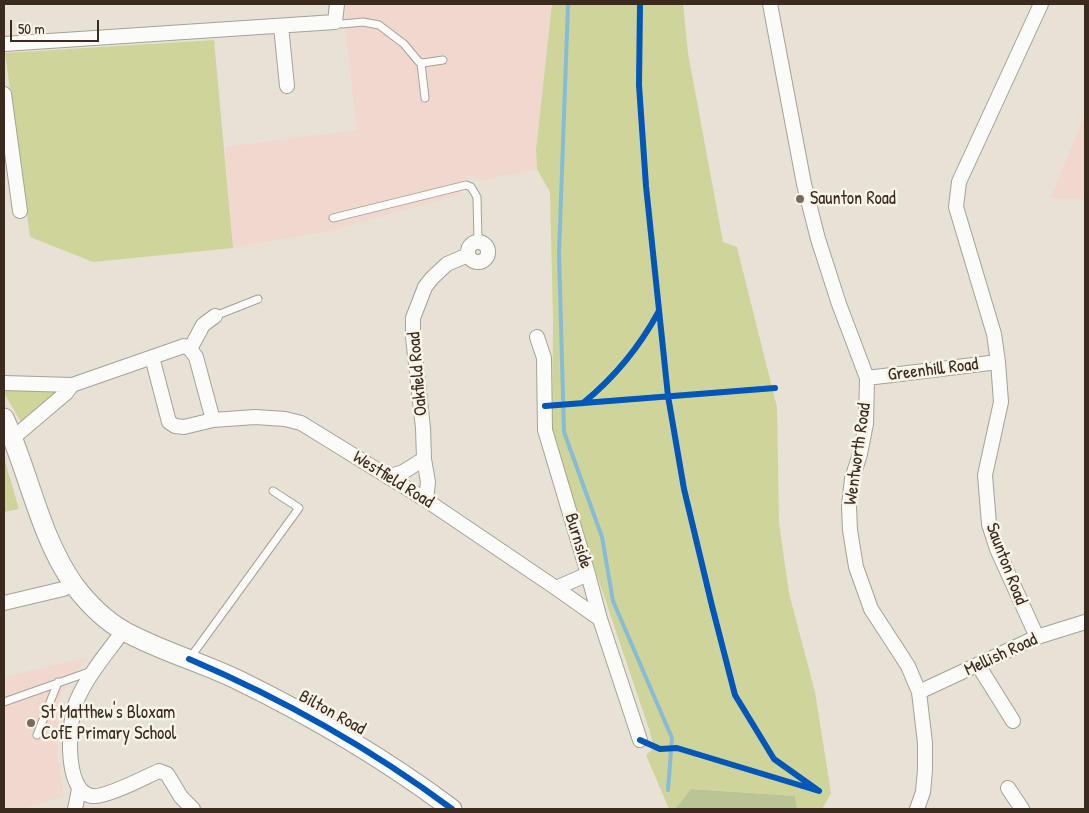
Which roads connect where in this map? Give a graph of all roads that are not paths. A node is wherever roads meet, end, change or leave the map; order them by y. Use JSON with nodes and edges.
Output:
{"nodes":[{"id":1,"x":337,"y":4,"type":"edge"},
{"id":2,"x":770,"y":4,"type":"edge"},
{"id":3,"x":1041,"y":4,"type":"edge"},
{"id":4,"x":335,"y":22,"type":"junction"},
{"id":5,"x":281,"y":26,"type":"junction"},
{"id":6,"x":4,"y":44,"type":"edge"},
{"id":7,"x":443,"y":60,"type":"dead end"},
{"id":8,"x":421,"y":63,"type":"junction"},
{"id":9,"x":287,"y":86,"type":"dead end"},
{"id":10,"x":4,"y":94,"type":"edge"},
{"id":11,"x":425,"y":98,"type":"dead end"},
{"id":12,"x":20,"y":211,"type":"dead end"},
{"id":13,"x":333,"y":218,"type":"dead end"},
{"id":14,"x":478,"y":242,"type":"joint"},
{"id":15,"x":258,"y":299,"type":"dead end"},
{"id":16,"x":215,"y":316,"type":"joint"},
{"id":17,"x":537,"y":337,"type":"dead end"},
{"id":18,"x":190,"y":349,"type":"junction"},
{"id":19,"x":152,"y":357,"type":"junction"},
{"id":20,"x":998,"y":362,"type":"junction"},
{"id":21,"x":867,"y":378,"type":"junction"},
{"id":22,"x":4,"y":383,"type":"edge"},
{"id":23,"x":72,"y":385,"type":"junction"},
{"id":24,"x":4,"y":418,"type":"edge"},
{"id":25,"x":214,"y":420,"type":"junction"},
{"id":26,"x":13,"y":438,"type":"junction"},
{"id":27,"x":424,"y":458,"type":"junction"},
{"id":28,"x":388,"y":477,"type":"junction"},
{"id":29,"x":273,"y":491,"type":"dead end"},
{"id":30,"x":426,"y":500,"type":"junction"},
{"id":31,"x":588,"y":574,"type":"junction"},
{"id":32,"x":74,"y":584,"type":"junction"},
{"id":33,"x":556,"y":588,"type":"junction"},
{"id":34,"x":4,"y":603,"type":"edge"},
{"id":35,"x":600,"y":619,"type":"junction"},
{"id":36,"x":1085,"y":622,"type":"edge"},
{"id":37,"x":123,"y":631,"type":"junction"},
{"id":38,"x":1037,"y":637,"type":"junction"},
{"id":39,"x":189,"y":660,"type":"junction"},
{"id":40,"x":978,"y":665,"type":"junction"},
{"id":41,"x":95,"y":670,"type":"junction"},
{"id":42,"x":58,"y":682,"type":"junction"},
{"id":43,"x":919,"y":692,"type":"junction"},
{"id":44,"x":4,"y":702,"type":"edge"},
{"id":45,"x":1013,"y":721,"type":"dead end"},
{"id":46,"x":37,"y":735,"type":"dead end"},
{"id":47,"x":640,"y":740,"type":"dead end"},
{"id":48,"x":1008,"y":788,"type":"dead end"},
{"id":49,"x":80,"y":789,"type":"junction"},
{"id":50,"x":75,"y":809,"type":"edge"},
{"id":51,"x":193,"y":809,"type":"edge"},
{"id":52,"x":452,"y":809,"type":"edge"},
{"id":53,"x":917,"y":809,"type":"edge"},
{"id":54,"x":1022,"y":809,"type":"edge"}],
"edges":[{"from":1,"to":4,"type":"street"},
{"from":2,"to":21,"type":"street","name":"Wentworth Road"},
{"from":3,"to":20,"type":"street","name":"Saunton Road"},
{"from":4,"to":5,"type":"street"},
{"from":4,"to":8,"type":"lane"},
{"from":5,"to":6,"type":"street"},
{"from":5,"to":9,"type":"street"},
{"from":7,"to":8,"type":"lane"},
{"from":8,"to":11,"type":"lane"},
{"from":10,"to":12,"type":"street"},
{"from":13,"to":14,"type":"lane"},
{"from":14,"to":27,"type":"street","name":"Oakfield Road"},
{"from":15,"to":16,"type":"lane"},
{"from":16,"to":18,"type":"street"},
{"from":17,"to":31,"type":"street","name":"Burnside"},
{"from":18,"to":19,"type":"street"},
{"from":18,"to":25,"type":"street"},
{"from":19,"to":23,"type":"street"},
{"from":19,"to":25,"type":"street","name":"Westfield Road"},
{"from":20,"to":21,"type":"street","name":"Greenhill Road"},
{"from":20,"to":38,"type":"street","name":"Saunton Road"},
{"from":21,"to":43,"type":"street","name":"Wentworth Road"},
{"from":22,"to":23,"type":"street"},
{"from":23,"to":26,"type":"street"},
{"from":24,"to":26,"type":"main road","name":"Bilton Road"},
{"from":25,"to":28,"type":"street","name":"Westfield Road"},
{"from":26,"to":32,"type":"main road","name":"Bilton Road"},
{"from":27,"to":28,"type":"street"},
{"from":27,"to":30,"type":"street","name":"Oakfield Road"},
{"from":28,"to":30,"type":"street","name":"Westfield Road"},
{"from":29,"to":39,"type":"lane"},
{"from":30,"to":33,"type":"street","name":"Westfield Road"},
{"from":31,"to":33,"type":"street"},
{"from":31,"to":35,"type":"street","name":"Burnside"},
{"from":32,"to":34,"type":"street"},
{"from":32,"to":37,"type":"main road","name":"Bilton Road"},
{"from":33,"to":35,"type":"street","name":"Westfield Road"},
{"from":35,"to":47,"type":"street","name":"Burnside"},
{"from":36,"to":38,"type":"street","name":"Mellish Road"},
{"from":37,"to":39,"type":"main road","name":"Bilton Road"},
{"from":37,"to":41,"type":"street"},
{"from":38,"to":40,"type":"street","name":"Mellish Road"},
{"from":39,"to":52,"type":"main road","name":"Bilton Road"},
{"from":40,"to":43,"type":"street","name":"Mellish Road"},
{"from":40,"to":45,"type":"street"},
{"from":41,"to":42,"type":"lane"},
{"from":41,"to":49,"type":"street"},
{"from":42,"to":44,"type":"lane"},
{"from":42,"to":46,"type":"lane"},
{"from":43,"to":53,"type":"street","name":"Wentworth Road"},
{"from":48,"to":54,"type":"street"},
{"from":49,"to":50,"type":"street"},
{"from":49,"to":51,"type":"street"}]}
